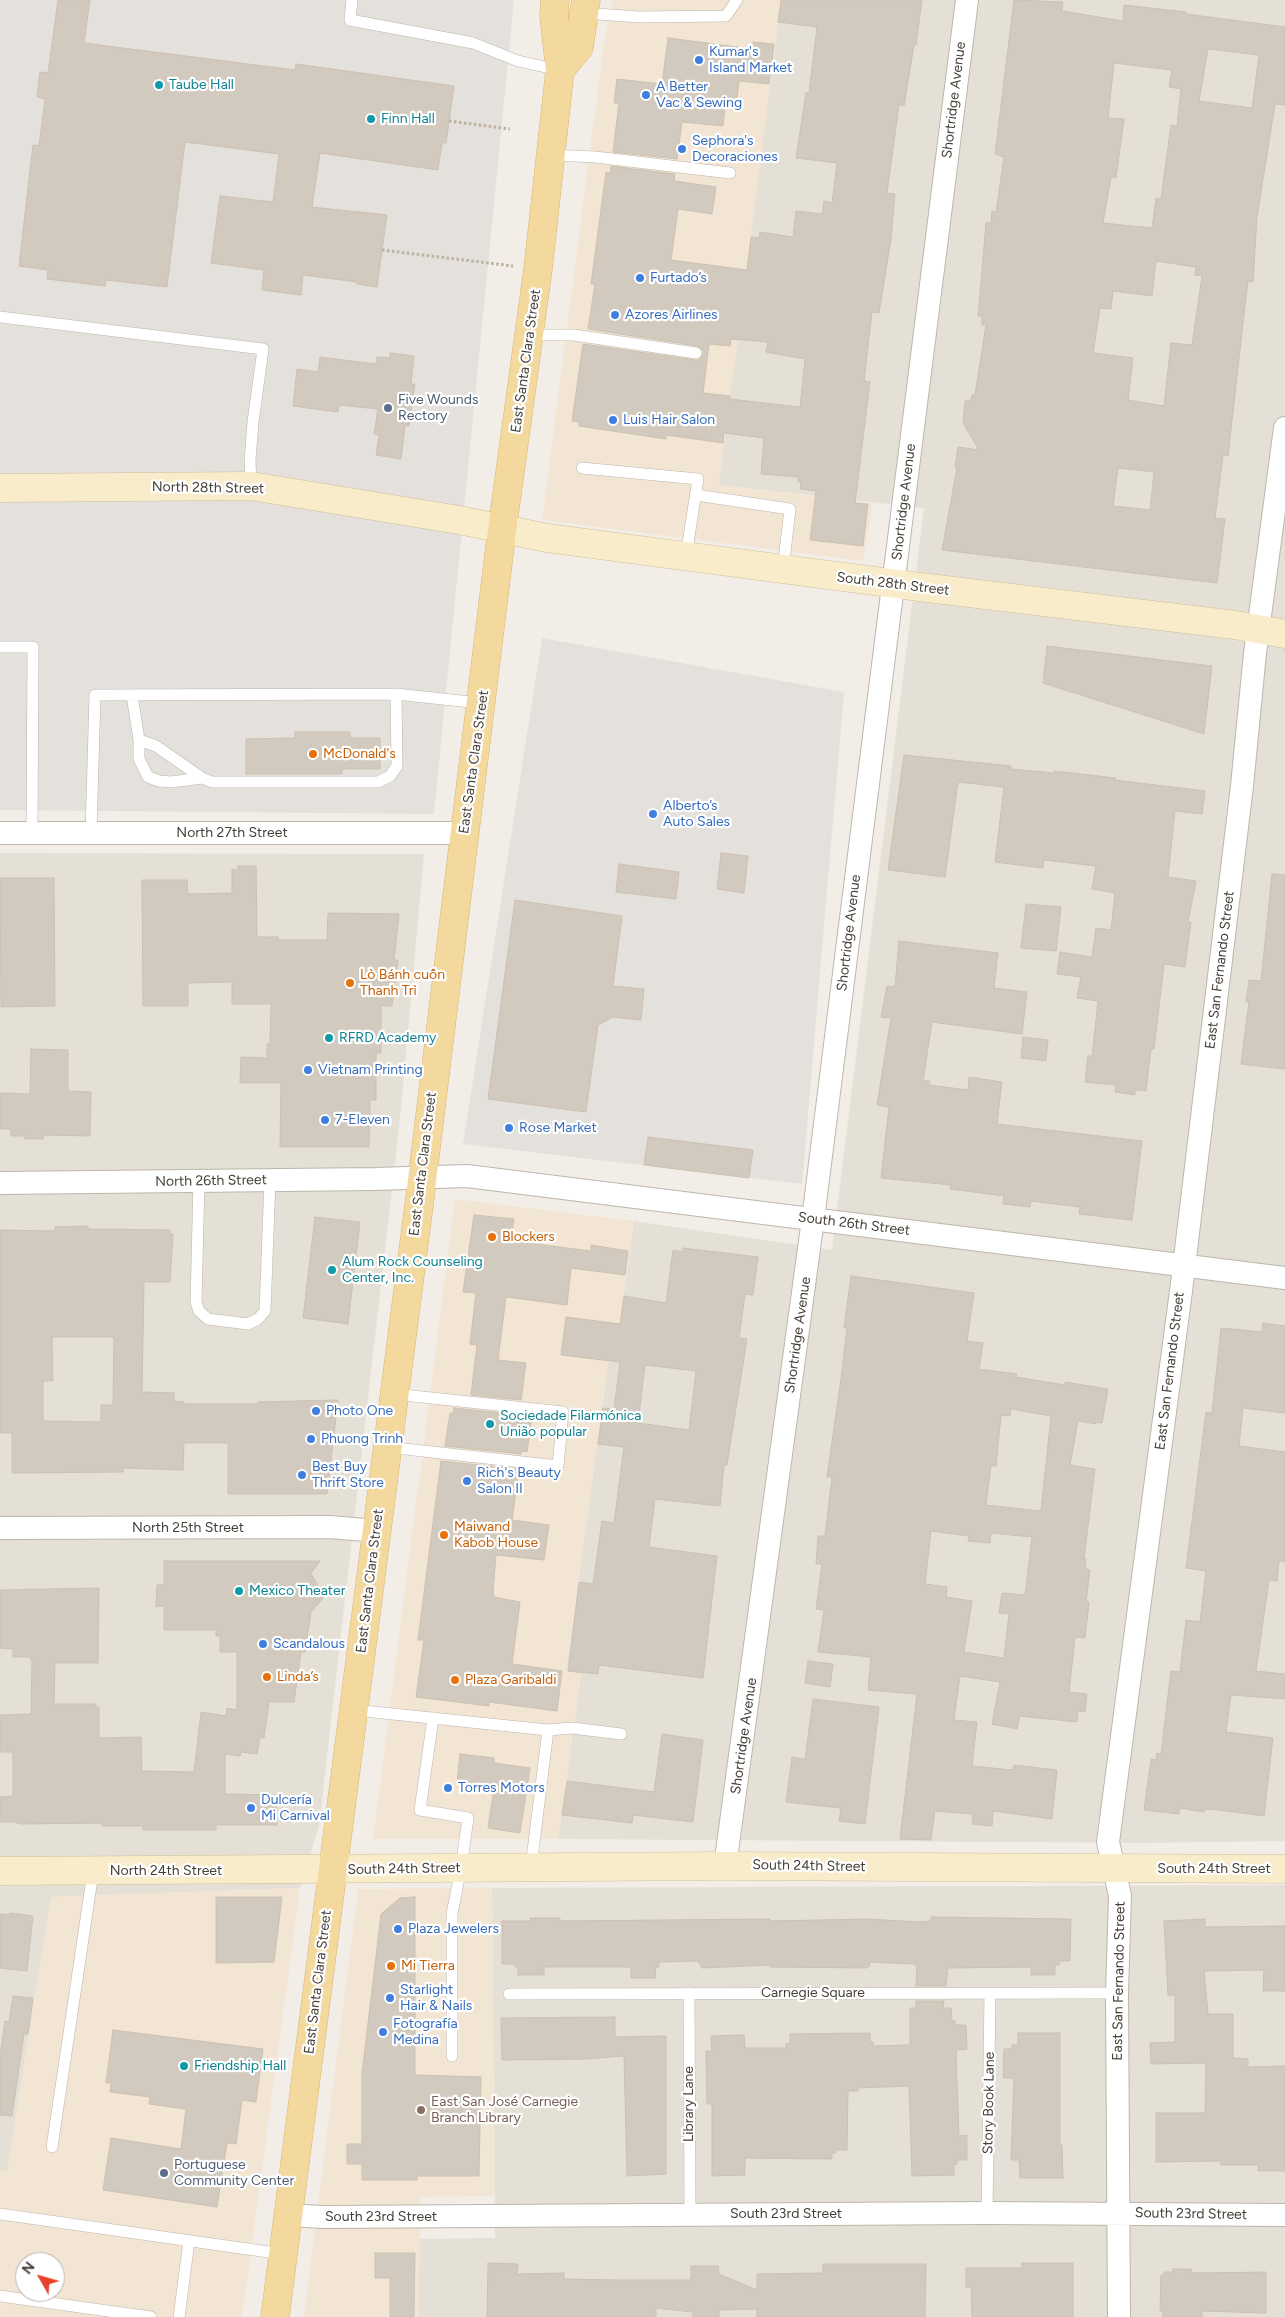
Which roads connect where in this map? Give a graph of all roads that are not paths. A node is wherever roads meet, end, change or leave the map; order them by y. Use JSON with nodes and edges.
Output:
{"nodes":[{"id":1,"x":352,"y":0,"type":"edge"},
{"id":2,"x":555,"y":0,"type":"edge"},
{"id":3,"x":737,"y":0,"type":"edge"},
{"id":4,"x":967,"y":0,"type":"edge"},
{"id":5,"x":585,"y":7,"type":"edge"},
{"id":6,"x":560,"y":70,"type":"junction"},
{"id":7,"x":551,"y":155,"type":"junction"},
{"id":8,"x":730,"y":173,"type":"dead end"},
{"id":9,"x":0,"y":317,"type":"edge"},
{"id":10,"x":530,"y":335,"type":"junction"},
{"id":11,"x":696,"y":353,"type":"dead end"},
{"id":12,"x":1285,"y":428,"type":"edge"},
{"id":13,"x":582,"y":468,"type":"dead end"},
{"id":14,"x":251,"y":486,"type":"junction"},
{"id":15,"x":0,"y":488,"type":"edge"},
{"id":16,"x":696,"y":495,"type":"junction"},
{"id":17,"x":502,"y":530,"type":"junction"},
{"id":18,"x":686,"y":556,"type":"junction"},
{"id":19,"x":783,"y":569,"type":"junction"},
{"id":20,"x":893,"y":584,"type":"junction"},
{"id":21,"x":1258,"y":629,"type":"junction"},
{"id":22,"x":1285,"y":634,"type":"edge"},
{"id":23,"x":0,"y":647,"type":"edge"},
{"id":24,"x":396,"y":694,"type":"junction"},
{"id":25,"x":132,"y":695,"type":"junction"},
{"id":26,"x":482,"y":703,"type":"junction"},
{"id":27,"x":139,"y":740,"type":"junction"},
{"id":28,"x":202,"y":778,"type":"junction"},
{"id":29,"x":465,"y":832,"type":"junction"},
{"id":30,"x":0,"y":833,"type":"edge"},
{"id":31,"x":32,"y":833,"type":"junction"},
{"id":32,"x":91,"y":833,"type":"junction"},
{"id":33,"x":422,"y":1176,"type":"junction"},
{"id":34,"x":270,"y":1180,"type":"junction"},
{"id":35,"x":199,"y":1181,"type":"junction"},
{"id":36,"x":0,"y":1183,"type":"edge"},
{"id":37,"x":813,"y":1219,"type":"junction"},
{"id":38,"x":1184,"y":1264,"type":"junction"},
{"id":39,"x":1285,"y":1278,"type":"edge"},
{"id":40,"x":394,"y":1394,"type":"junction"},
{"id":41,"x":387,"y":1447,"type":"junction"},
{"id":42,"x":0,"y":1528,"type":"edge"},
{"id":43,"x":376,"y":1531,"type":"junction"},
{"id":44,"x":354,"y":1710,"type":"junction"},
{"id":45,"x":433,"y":1718,"type":"junction"},
{"id":46,"x":548,"y":1730,"type":"junction"},
{"id":47,"x":621,"y":1734,"type":"dead end"},
{"id":48,"x":726,"y":1866,"type":"junction"},
{"id":49,"x":531,"y":1867,"type":"junction"},
{"id":50,"x":461,"y":1868,"type":"junction"},
{"id":51,"x":1114,"y":1869,"type":"junction"},
{"id":52,"x":1285,"y":1869,"type":"edge"},
{"id":53,"x":333,"y":1870,"type":"junction"},
{"id":54,"x":0,"y":1871,"type":"edge"},
{"id":55,"x":93,"y":1872,"type":"junction"},
{"id":56,"x":689,"y":1993,"type":"junction"},
{"id":57,"x":1117,"y":1993,"type":"junction"},
{"id":58,"x":509,"y":1994,"type":"dead end"},
{"id":59,"x":990,"y":1994,"type":"junction"},
{"id":60,"x":452,"y":2056,"type":"dead end"},
{"id":61,"x":52,"y":2147,"type":"dead end"},
{"id":62,"x":987,"y":2212,"type":"junction"},
{"id":63,"x":0,"y":2214,"type":"edge"},
{"id":64,"x":1120,"y":2214,"type":"junction"},
{"id":65,"x":288,"y":2215,"type":"junction"},
{"id":66,"x":690,"y":2215,"type":"junction"},
{"id":67,"x":1285,"y":2215,"type":"edge"},
{"id":68,"x":189,"y":2241,"type":"junction"},
{"id":69,"x":283,"y":2254,"type":"junction"},
{"id":70,"x":0,"y":2296,"type":"edge"},
{"id":71,"x":151,"y":2317,"type":"edge"},
{"id":72,"x":179,"y":2317,"type":"edge"},
{"id":73,"x":275,"y":2317,"type":"edge"},
{"id":74,"x":1120,"y":2317,"type":"edge"}],
"edges":[{"from":1,"to":6,"type":"lane"},
{"from":2,"to":6,"type":"main road","name":"East Santa Clara Street"},
{"from":3,"to":5,"type":"lane"},
{"from":4,"to":20,"type":"street","name":"Shortridge Avenue"},
{"from":5,"to":6,"type":"main road"},
{"from":6,"to":7,"type":"main road","name":"East Santa Clara Street"},
{"from":7,"to":8,"type":"lane"},
{"from":7,"to":10,"type":"main road","name":"East Santa Clara Street"},
{"from":9,"to":14,"type":"lane"},
{"from":10,"to":11,"type":"lane"},
{"from":10,"to":17,"type":"main road","name":"East Santa Clara Street"},
{"from":12,"to":21,"type":"street","name":"East San Fernando Street"},
{"from":13,"to":16,"type":"lane"},
{"from":14,"to":15,"type":"street","name":"North 28th Street"},
{"from":14,"to":17,"type":"street","name":"North 28th Street"},
{"from":16,"to":18,"type":"lane"},
{"from":16,"to":19,"type":"lane"},
{"from":17,"to":18,"type":"street","name":"South 28th Street"},
{"from":17,"to":26,"type":"main road","name":"East Santa Clara Street"},
{"from":18,"to":19,"type":"street","name":"South 28th Street"},
{"from":19,"to":20,"type":"street","name":"South 28th Street"},
{"from":20,"to":21,"type":"street","name":"South 28th Street"},
{"from":20,"to":37,"type":"street","name":"Shortridge Avenue"},
{"from":21,"to":22,"type":"street","name":"South 28th Street"},
{"from":21,"to":38,"type":"street","name":"East San Fernando Street"},
{"from":23,"to":31,"type":"lane"},
{"from":24,"to":25,"type":"lane"},
{"from":24,"to":26,"type":"lane"},
{"from":24,"to":28,"type":"lane"},
{"from":25,"to":27,"type":"lane"},
{"from":25,"to":32,"type":"lane"},
{"from":26,"to":29,"type":"main road","name":"East Santa Clara Street"},
{"from":27,"to":28,"type":"lane"},
{"from":27,"to":28,"type":"lane"},
{"from":29,"to":32,"type":"street","name":"North 27th Street"},
{"from":29,"to":33,"type":"main road","name":"East Santa Clara Street"},
{"from":30,"to":31,"type":"street","name":"North 27th Street"},
{"from":31,"to":32,"type":"street","name":"North 27th Street"},
{"from":33,"to":34,"type":"street","name":"North 26th Street"},
{"from":33,"to":37,"type":"street","name":"South 26th Street"},
{"from":33,"to":40,"type":"main road","name":"East Santa Clara Street"},
{"from":34,"to":35,"type":"street","name":"North 26th Street"},
{"from":34,"to":35,"type":"lane"},
{"from":35,"to":36,"type":"street","name":"North 26th Street"},
{"from":37,"to":38,"type":"street","name":"South 26th Street"},
{"from":37,"to":48,"type":"street","name":"Shortridge Avenue"},
{"from":38,"to":39,"type":"street","name":"South 26th Street"},
{"from":38,"to":51,"type":"street","name":"East San Fernando Street"},
{"from":40,"to":41,"type":"main road","name":"East Santa Clara Street"},
{"from":40,"to":41,"type":"lane"},
{"from":41,"to":43,"type":"main road","name":"East Santa Clara Street"},
{"from":42,"to":43,"type":"street","name":"North 25th Street"},
{"from":43,"to":44,"type":"main road","name":"East Santa Clara Street"},
{"from":44,"to":45,"type":"lane"},
{"from":44,"to":53,"type":"main road","name":"East Santa Clara Street"},
{"from":45,"to":46,"type":"lane"},
{"from":45,"to":50,"type":"lane"},
{"from":46,"to":47,"type":"lane"},
{"from":46,"to":49,"type":"lane"},
{"from":48,"to":49,"type":"street","name":"South 24th Street"},
{"from":48,"to":51,"type":"street","name":"South 24th Street"},
{"from":49,"to":50,"type":"street","name":"South 24th Street"},
{"from":50,"to":53,"type":"street","name":"South 24th Street"},
{"from":50,"to":60,"type":"lane"},
{"from":51,"to":52,"type":"street","name":"South 24th Street"},
{"from":51,"to":57,"type":"street","name":"East San Fernando Street"},
{"from":53,"to":55,"type":"street","name":"North 24th Street"},
{"from":53,"to":65,"type":"main road","name":"East Santa Clara Street"},
{"from":54,"to":55,"type":"street","name":"North 24th Street"},
{"from":55,"to":61,"type":"lane"},
{"from":56,"to":58,"type":"lane","name":"Carnegie Square"},
{"from":56,"to":59,"type":"lane","name":"Carnegie Square"},
{"from":56,"to":66,"type":"lane","name":"Library Lane"},
{"from":57,"to":59,"type":"lane","name":"Carnegie Square"},
{"from":57,"to":64,"type":"street","name":"East San Fernando Street"},
{"from":59,"to":62,"type":"lane","name":"Story Book Lane"},
{"from":62,"to":64,"type":"street","name":"South 23rd Street"},
{"from":62,"to":66,"type":"street","name":"South 23rd Street"},
{"from":63,"to":68,"type":"lane"},
{"from":64,"to":67,"type":"street","name":"South 23rd Street"},
{"from":64,"to":74,"type":"street","name":"East San Fernando Street"},
{"from":65,"to":66,"type":"street","name":"South 23rd Street"},
{"from":65,"to":69,"type":"main road","name":"East Santa Clara Street"},
{"from":68,"to":69,"type":"lane"},
{"from":68,"to":72,"type":"lane"},
{"from":69,"to":73,"type":"main road","name":"East Santa Clara Street"},
{"from":70,"to":71,"type":"lane"}]}
